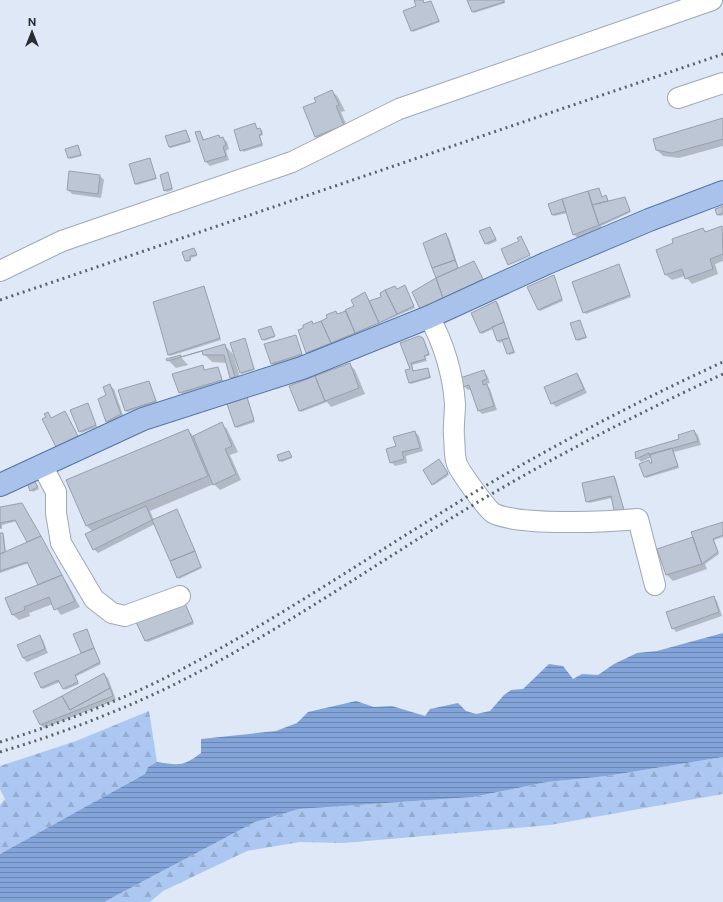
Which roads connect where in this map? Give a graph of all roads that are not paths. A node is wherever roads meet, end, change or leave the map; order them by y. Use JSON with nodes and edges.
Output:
{"nodes":[{"id":1,"x":712,"y":0,"type":"edge"},
{"id":2,"x":723,"y":83,"type":"edge"},
{"id":3,"x":678,"y":98,"type":"dead end"},
{"id":4,"x":723,"y":192,"type":"edge"},
{"id":5,"x":0,"y":271,"type":"edge"},
{"id":6,"x":429,"y":317,"type":"junction"},
{"id":7,"x":42,"y":465,"type":"junction"},
{"id":8,"x":0,"y":485,"type":"edge"},
{"id":9,"x":655,"y":586,"type":"dead end"},
{"id":10,"x":180,"y":596,"type":"dead end"}],
"edges":[{"from":1,"to":5,"type":"street"},
{"from":2,"to":3,"type":"street"},
{"from":4,"to":6,"type":"main road"},
{"from":6,"to":7,"type":"main road"},
{"from":6,"to":9,"type":"street"},
{"from":7,"to":8,"type":"main road"},
{"from":7,"to":10,"type":"street"}]}
